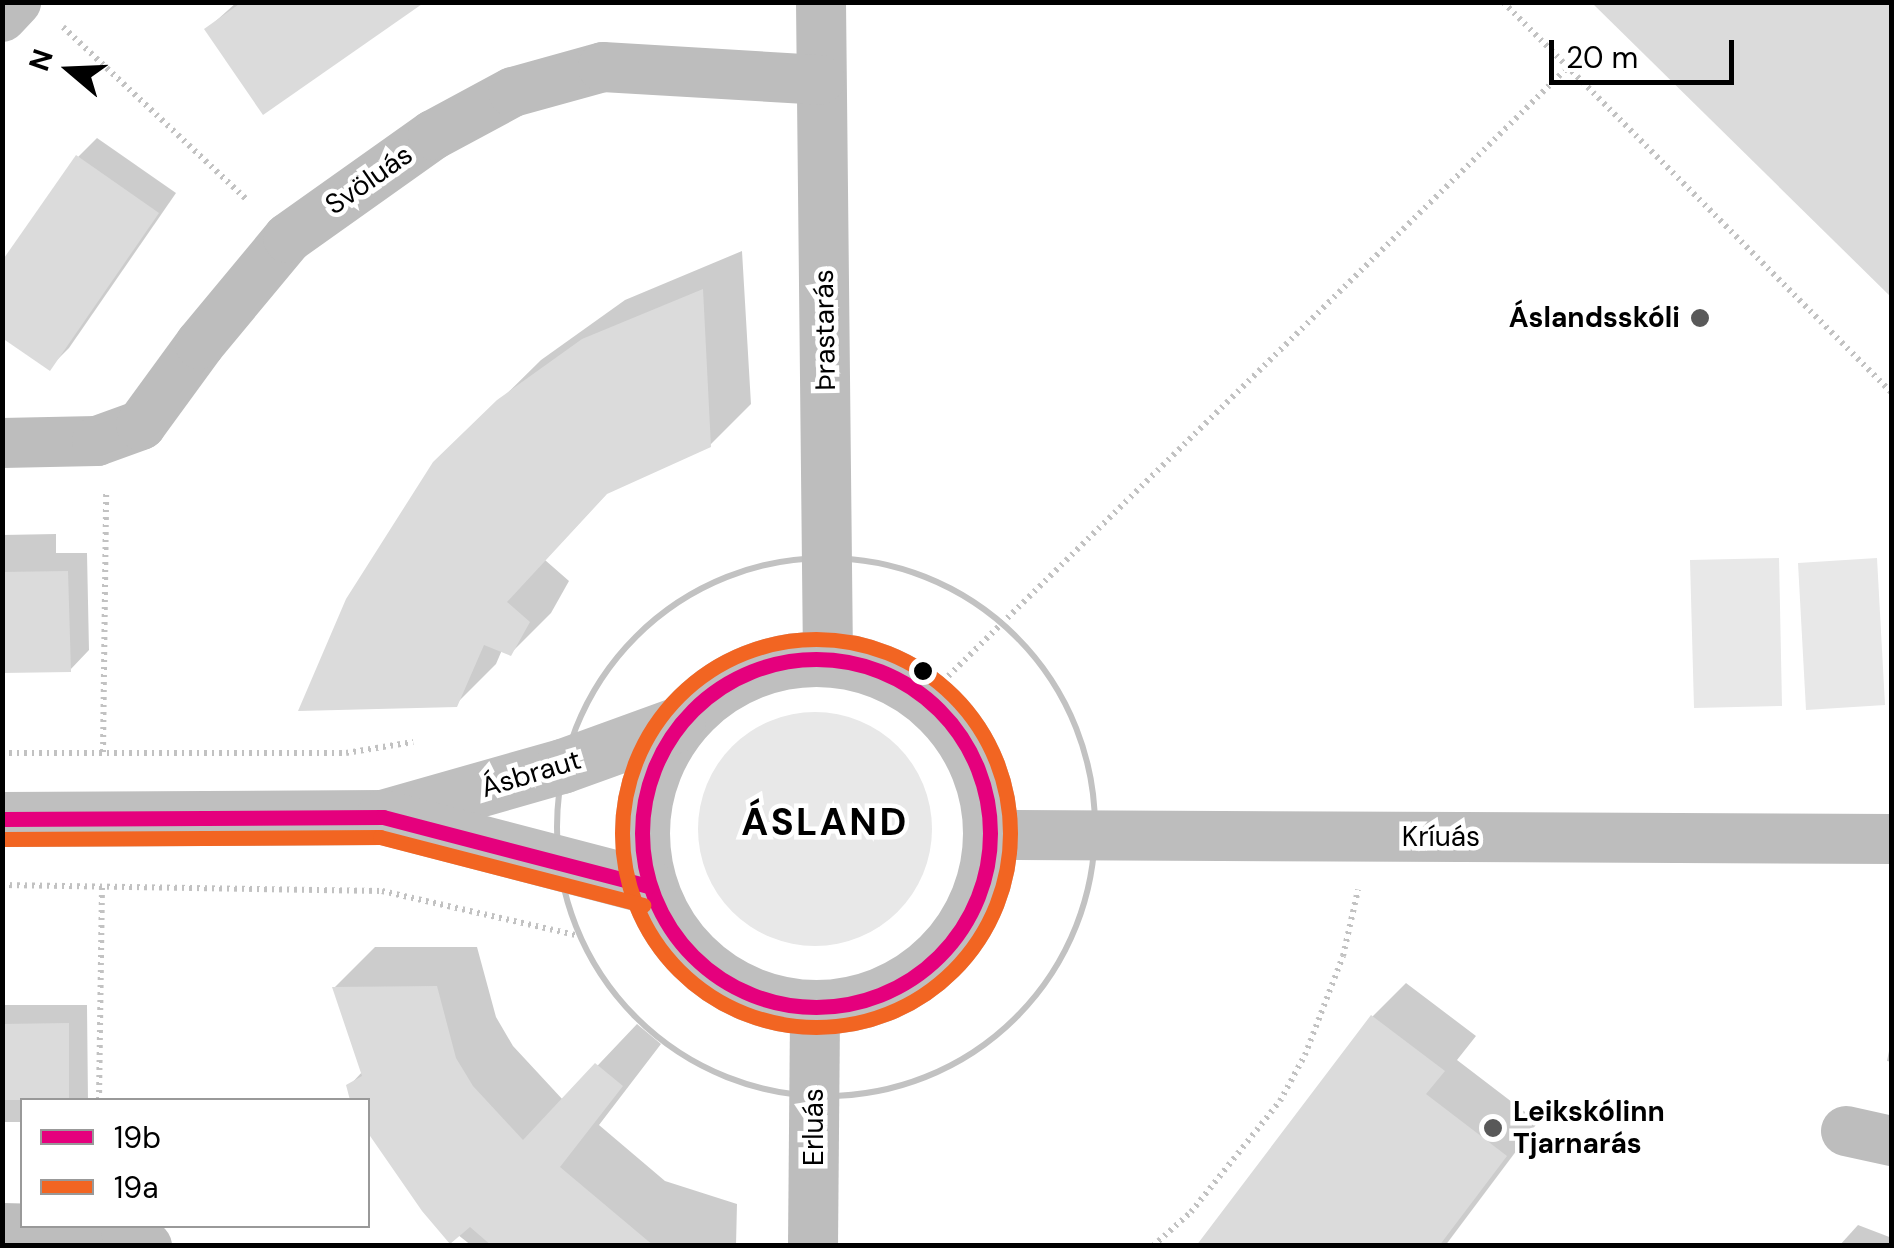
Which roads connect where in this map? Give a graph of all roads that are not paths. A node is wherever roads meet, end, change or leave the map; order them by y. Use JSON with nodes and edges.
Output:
{"nodes":[{"id":1,"x":821,"y":2,"type":"edge"},
{"id":2,"x":820,"y":80,"type":"junction"},
{"id":3,"x":2,"y":443,"type":"edge"},
{"id":4,"x":828,"y":658,"type":"junction"},
{"id":5,"x":678,"y":724,"type":"junction"},
{"id":6,"x":383,"y":817,"type":"junction"},
{"id":7,"x":2,"y":819,"type":"edge"},
{"id":8,"x":991,"y":835,"type":"junction"},
{"id":9,"x":1892,"y":839,"type":"edge"},
{"id":10,"x":648,"y":886,"type":"junction"},
{"id":11,"x":815,"y":1009,"type":"junction"},
{"id":12,"x":2,"y":1228,"type":"edge"},
{"id":13,"x":147,"y":1246,"type":"edge"},
{"id":14,"x":813,"y":1246,"type":"edge"}],
"edges":[{"from":1,"to":2,"type":"street","name":"Þrastarás"},
{"from":2,"to":3,"type":"street","name":"Svöluás"},
{"from":2,"to":4,"type":"street","name":"Þrastarás"},
{"from":4,"to":5,"type":"street"},
{"from":4,"to":8,"type":"street"},
{"from":5,"to":6,"type":"street","name":"Ásbraut"},
{"from":5,"to":10,"type":"street"},
{"from":6,"to":7,"type":"street","name":"Ásbraut"},
{"from":6,"to":10,"type":"street","name":"Ásbraut"},
{"from":8,"to":9,"type":"street","name":"Kríuás"},
{"from":8,"to":11,"type":"street"},
{"from":10,"to":11,"type":"street"},
{"from":11,"to":14,"type":"street","name":"Erluás"},
{"from":12,"to":13,"type":"street"}]}
